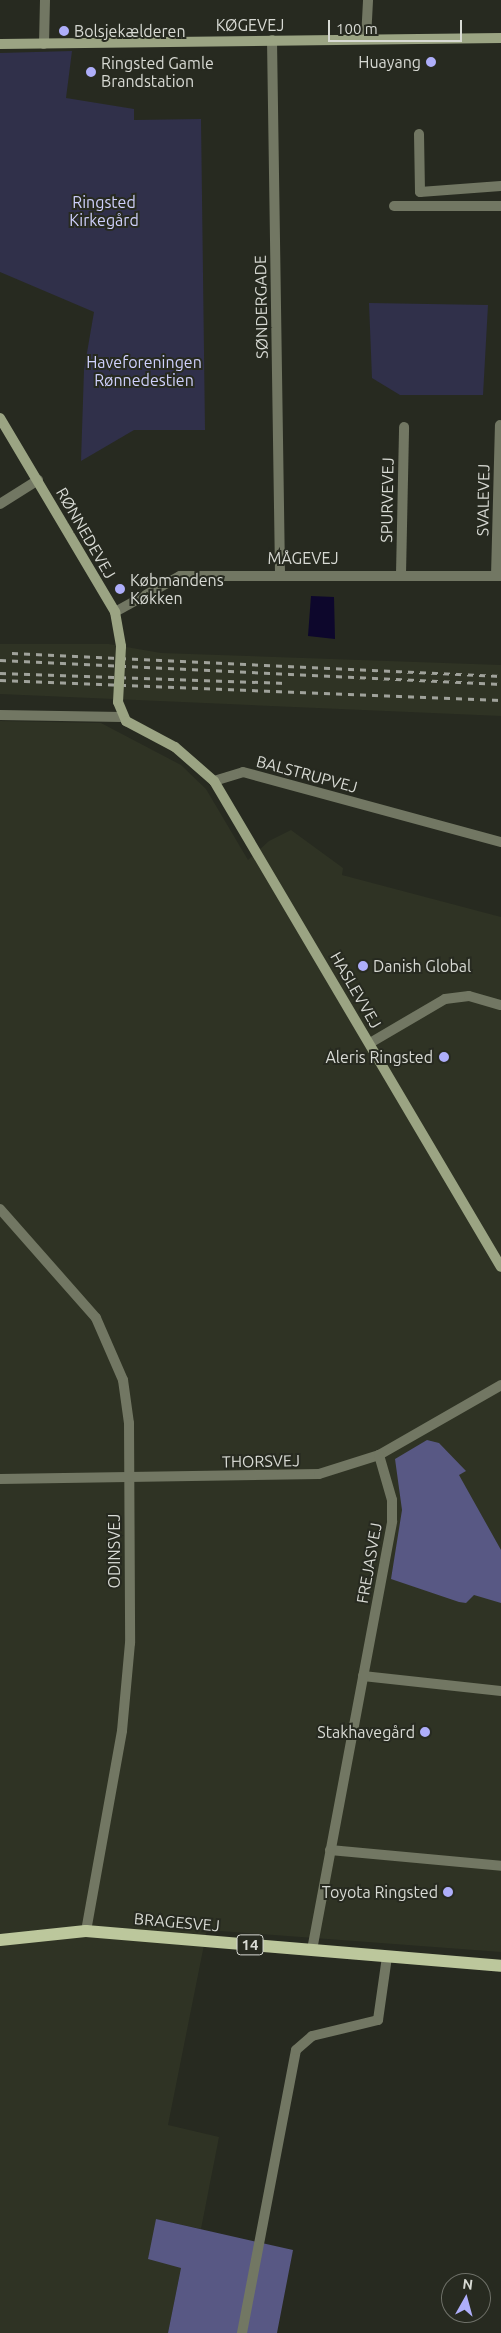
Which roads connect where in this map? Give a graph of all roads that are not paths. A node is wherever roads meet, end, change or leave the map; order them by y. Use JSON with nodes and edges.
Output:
{"nodes":[{"id":1,"x":45,"y":0,"type":"edge"},
{"id":2,"x":368,"y":0,"type":"edge"},
{"id":3,"x":501,"y":30,"type":"edge"},
{"id":4,"x":501,"y":38,"type":"edge"},
{"id":5,"x":366,"y":39,"type":"junction"},
{"id":6,"x":272,"y":40,"type":"junction"},
{"id":7,"x":0,"y":44,"type":"edge"},
{"id":8,"x":44,"y":44,"type":"junction"},
{"id":9,"x":419,"y":134,"type":"dead end"},
{"id":10,"x":501,"y":186,"type":"edge"},
{"id":11,"x":447,"y":192,"type":"junction"},
{"id":12,"x":394,"y":206,"type":"dead end"},
{"id":13,"x":447,"y":206,"type":"junction"},
{"id":14,"x":501,"y":206,"type":"edge"},
{"id":15,"x":0,"y":418,"type":"edge"},
{"id":16,"x":500,"y":425,"type":"edge"},
{"id":17,"x":404,"y":426,"type":"dead end"},
{"id":18,"x":38,"y":480,"type":"junction"},
{"id":19,"x":0,"y":504,"type":"edge"},
{"id":20,"x":280,"y":573,"type":"junction"},
{"id":21,"x":401,"y":574,"type":"junction"},
{"id":22,"x":499,"y":576,"type":"edge"},
{"id":23,"x":115,"y":612,"type":"junction"},
{"id":24,"x":0,"y":715,"type":"edge"},
{"id":25,"x":122,"y":717,"type":"junction"},
{"id":26,"x":214,"y":781,"type":"junction"},
{"id":27,"x":501,"y":842,"type":"edge"},
{"id":28,"x":501,"y":1005,"type":"edge"},
{"id":29,"x":370,"y":1043,"type":"junction"},
{"id":30,"x":0,"y":1209,"type":"edge"},
{"id":31,"x":501,"y":1267,"type":"edge"},
{"id":32,"x":501,"y":1384,"type":"edge"},
{"id":33,"x":379,"y":1455,"type":"junction"},
{"id":34,"x":129,"y":1478,"type":"junction"},
{"id":35,"x":0,"y":1479,"type":"edge"},
{"id":36,"x":363,"y":1676,"type":"junction"},
{"id":37,"x":501,"y":1691,"type":"edge"},
{"id":38,"x":330,"y":1850,"type":"junction"},
{"id":39,"x":501,"y":1866,"type":"edge"},
{"id":40,"x":86,"y":1931,"type":"junction"},
{"id":41,"x":0,"y":1940,"type":"edge"},
{"id":42,"x":312,"y":1950,"type":"junction"},
{"id":43,"x":387,"y":1957,"type":"junction"},
{"id":44,"x":501,"y":1966,"type":"edge"},
{"id":45,"x":242,"y":2333,"type":"edge"}],
"edges":[{"from":1,"to":8,"type":"street"},
{"from":2,"to":5,"type":"street"},
{"from":3,"to":4,"type":"street"},
{"from":4,"to":5,"type":"street","name":"KØGEVEJ"},
{"from":5,"to":6,"type":"street","name":"KØGEVEJ"},
{"from":6,"to":8,"type":"street","name":"KØGEVEJ"},
{"from":6,"to":20,"type":"street","name":"SØNDERGADE"},
{"from":7,"to":8,"type":"street","name":"KØGEVEJ"},
{"from":9,"to":11,"type":"street"},
{"from":10,"to":11,"type":"street"},
{"from":11,"to":13,"type":"street"},
{"from":12,"to":13,"type":"street"},
{"from":13,"to":14,"type":"street"},
{"from":15,"to":18,"type":"street","name":"RØNNEDEVEJ"},
{"from":16,"to":22,"type":"street","name":"SVALEVEJ"},
{"from":17,"to":21,"type":"street","name":"SPURVEVEJ"},
{"from":18,"to":19,"type":"street","name":"RØNNEDEVEJ"},
{"from":18,"to":23,"type":"street","name":"RØNNEDEVEJ"},
{"from":20,"to":21,"type":"street","name":"MÅGEVEJ"},
{"from":20,"to":23,"type":"street","name":"MÅGEVEJ"},
{"from":21,"to":22,"type":"street","name":"MÅGEVEJ"},
{"from":23,"to":25,"type":"street","name":"RØNNEDEVEJ","bridge":true},
{"from":24,"to":25,"type":"street"},
{"from":25,"to":26,"type":"street"},
{"from":26,"to":27,"type":"street","name":"BALSTRUPVEJ"},
{"from":26,"to":29,"type":"street","name":"HASLEVVEJ"},
{"from":28,"to":29,"type":"street"},
{"from":29,"to":31,"type":"street","name":"HASLEVVEJ"},
{"from":30,"to":34,"type":"street","name":"ODINSVEJ"},
{"from":32,"to":33,"type":"street","name":"THORSVEJ"},
{"from":33,"to":34,"type":"street","name":"THORSVEJ"},
{"from":33,"to":36,"type":"street","name":"FREJASVEJ"},
{"from":34,"to":35,"type":"street","name":"THORSVEJ"},
{"from":34,"to":40,"type":"street","name":"ODINSVEJ"},
{"from":36,"to":37,"type":"street"},
{"from":36,"to":38,"type":"street","name":"FREJASVEJ"},
{"from":38,"to":39,"type":"street"},
{"from":38,"to":42,"type":"street","name":"FREJASVEJ"},
{"from":40,"to":41,"type":"main road","name":"BRAGESVEJ","number":"14"},
{"from":40,"to":42,"type":"main road","name":"BRAGESVEJ","number":"14"},
{"from":42,"to":43,"type":"main road","name":"BRAGESVEJ","number":"14"},
{"from":43,"to":44,"type":"main road","name":"BRAGESVEJ","number":"14"},
{"from":43,"to":45,"type":"street"}]}
